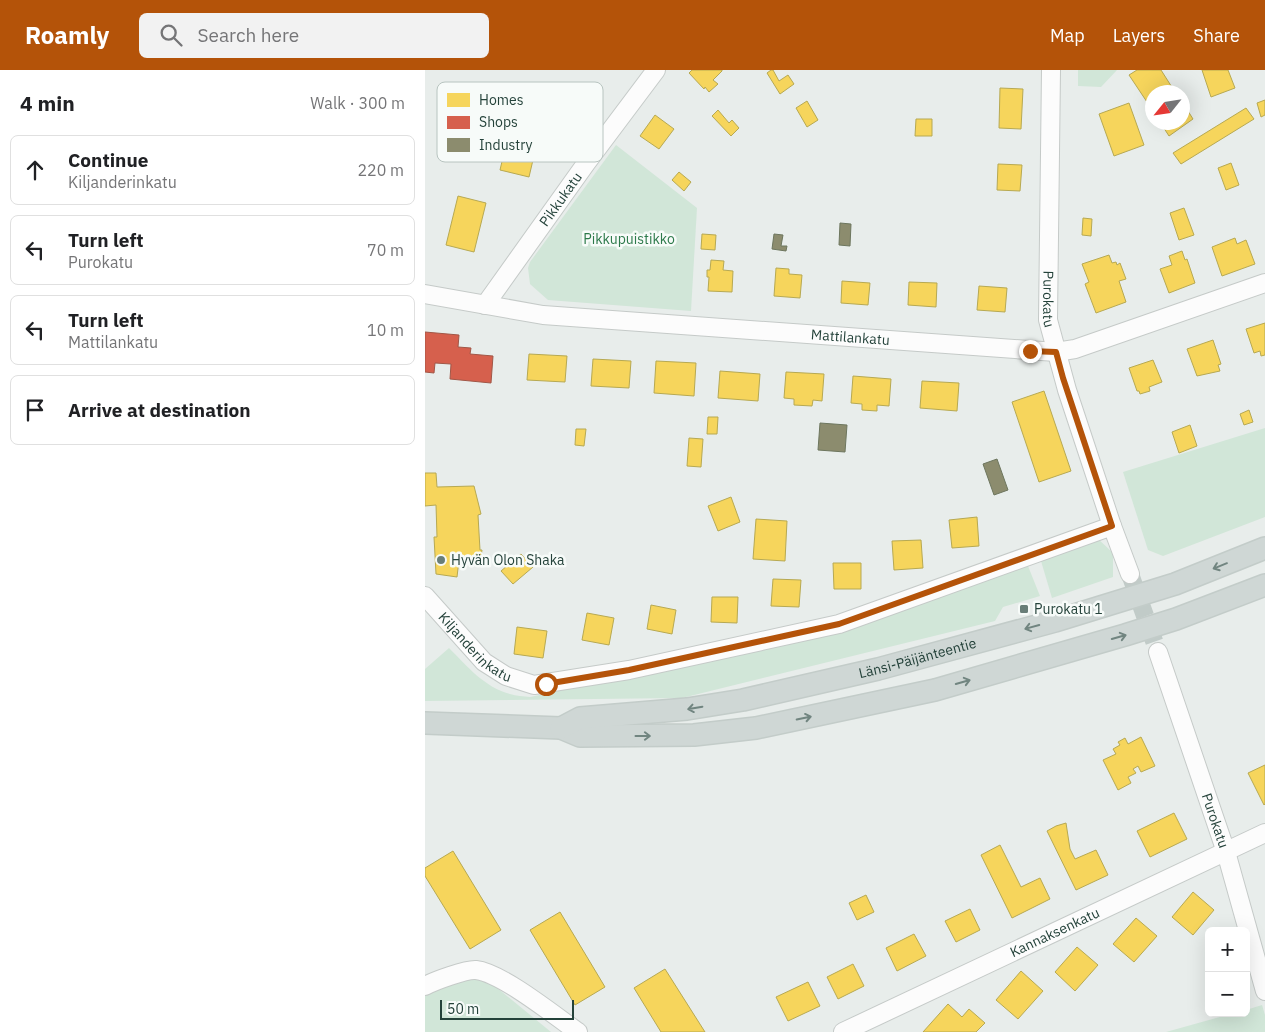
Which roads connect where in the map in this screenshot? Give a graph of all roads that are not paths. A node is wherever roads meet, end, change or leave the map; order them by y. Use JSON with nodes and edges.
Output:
{"nodes":[{"id":1,"x":656,"y":70,"type":"edge"},
{"id":2,"x":1051,"y":70,"type":"edge"},
{"id":3,"x":603,"y":141,"type":"edge"},
{"id":4,"x":587,"y":162,"type":"edge"},
{"id":5,"x":1265,"y":283,"type":"edge"},
{"id":6,"x":425,"y":294,"type":"edge"},
{"id":7,"x":485,"y":305,"type":"junction"},
{"id":8,"x":1056,"y":352,"type":"junction"},
{"id":9,"x":1112,"y":526,"type":"junction"},
{"id":10,"x":1265,"y":548,"type":"edge"},
{"id":11,"x":1130,"y":574,"type":"tunnel mouth"},
{"id":12,"x":1265,"y":585,"type":"edge"},
{"id":13,"x":425,"y":596,"type":"edge"},
{"id":14,"x":1158,"y":652,"type":"tunnel mouth"},
{"id":15,"x":425,"y":723,"type":"edge"},
{"id":16,"x":607,"y":726,"type":"junction"},
{"id":17,"x":1265,"y":834,"type":"edge"},
{"id":18,"x":1226,"y":852,"type":"junction"},
{"id":19,"x":425,"y":986,"type":"edge"},
{"id":20,"x":1265,"y":990,"type":"edge"},
{"id":21,"x":578,"y":1032,"type":"edge"},
{"id":22,"x":843,"y":1032,"type":"edge"}],
"edges":[{"from":1,"to":3,"type":"street","name":"Pikkukatu"},
{"from":2,"to":8,"type":"street","name":"Purokatu"},
{"from":4,"to":7,"type":"street","name":"Pikkukatu"},
{"from":5,"to":8,"type":"street","name":"Mattilankatu"},
{"from":6,"to":7,"type":"street","name":"Mattilankatu"},
{"from":7,"to":8,"type":"street","name":"Mattilankatu"},
{"from":8,"to":9,"type":"street","name":"Purokatu"},
{"from":9,"to":11,"type":"street","name":"Purokatu"},
{"from":9,"to":13,"type":"street","name":"Kiljanderinkatu"},
{"from":10,"to":16,"type":"main road","name":"Länsi-Päijänteentie","one_way":true},
{"from":16,"to":12,"type":"main road","name":"Länsi-Päijänteentie","one_way":true},
{"from":14,"to":18,"type":"street","name":"Purokatu"},
{"from":15,"to":16,"type":"main road","name":"Länsi-Päijänteentie"},
{"from":17,"to":18,"type":"street","name":"Kannaksenkatu"},
{"from":18,"to":20,"type":"street","name":"Purokatu"},
{"from":18,"to":22,"type":"street","name":"Kannaksenkatu"},
{"from":19,"to":21,"type":"street"}]}
